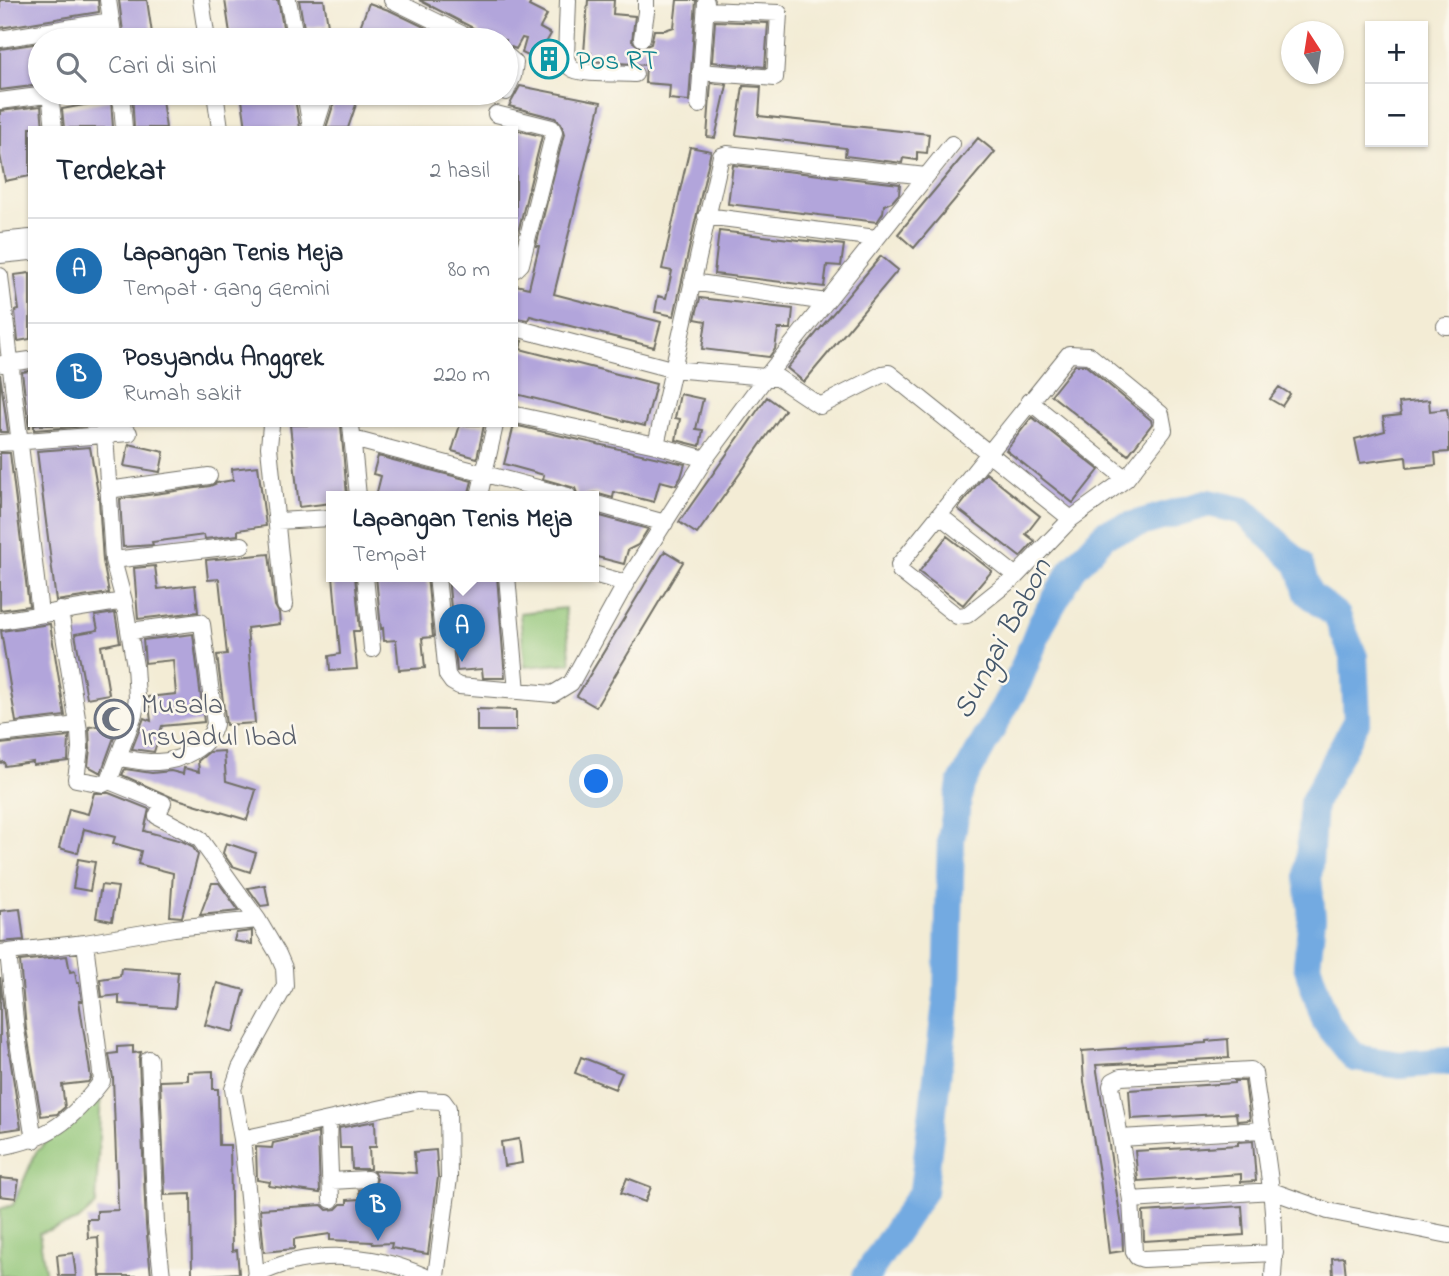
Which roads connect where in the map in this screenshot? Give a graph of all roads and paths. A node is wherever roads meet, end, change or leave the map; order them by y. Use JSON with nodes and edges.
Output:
{"nodes":[{"id":1,"x":108,"y":0,"type":"edge"},
{"id":2,"x":201,"y":0,"type":"edge"},
{"id":3,"x":288,"y":0,"type":"edge"},
{"id":4,"x":392,"y":0,"type":"edge"},
{"id":5,"x":646,"y":0,"type":"edge"},
{"id":6,"x":563,"y":3,"type":"edge"},
{"id":7,"x":706,"y":5,"type":"edge"},
{"id":8,"x":111,"y":21,"type":"junction"},
{"id":9,"x":68,"y":28,"type":"edge"},
{"id":10,"x":112,"y":28,"type":"edge"},
{"id":11,"x":205,"y":28,"type":"edge"},
{"id":12,"x":294,"y":28,"type":"edge"},
{"id":13,"x":449,"y":28,"type":"edge"},
{"id":14,"x":28,"y":34,"type":"edge"},
{"id":15,"x":642,"y":38,"type":"dead end"},
{"id":16,"x":0,"y":39,"type":"edge"},
{"id":17,"x":700,"y":72,"type":"junction"},
{"id":18,"x":635,"y":74,"type":"dead end"},
{"id":19,"x":28,"y":98,"type":"edge"},
{"id":20,"x":0,"y":101,"type":"edge"},
{"id":21,"x":55,"y":105,"type":"edge"},
{"id":22,"x":122,"y":105,"type":"edge"},
{"id":23,"x":217,"y":105,"type":"edge"},
{"id":24,"x":308,"y":105,"type":"edge"},
{"id":25,"x":322,"y":105,"type":"edge"},
{"id":26,"x":699,"y":105,"type":"dead end"},
{"id":27,"x":494,"y":121,"type":"edge"},
{"id":28,"x":54,"y":126,"type":"edge"},
{"id":29,"x":124,"y":126,"type":"edge"},
{"id":30,"x":220,"y":126,"type":"edge"},
{"id":31,"x":313,"y":126,"type":"edge"},
{"id":32,"x":314,"y":126,"type":"edge"},
{"id":33,"x":952,"y":144,"type":"dead end"},
{"id":34,"x":926,"y":176,"type":"junction"},
{"id":35,"x":706,"y":216,"type":"junction"},
{"id":36,"x":28,"y":237,"type":"edge"},
{"id":37,"x":876,"y":238,"type":"junction"},
{"id":38,"x":0,"y":241,"type":"edge"},
{"id":39,"x":28,"y":252,"type":"edge"},
{"id":40,"x":0,"y":255,"type":"edge"},
{"id":41,"x":518,"y":267,"type":"edge"},
{"id":42,"x":0,"y":276,"type":"edge"},
{"id":43,"x":692,"y":282,"type":"junction"},
{"id":44,"x":826,"y":302,"type":"junction"},
{"id":45,"x":518,"y":329,"type":"edge"},
{"id":46,"x":28,"y":360,"type":"edge"},
{"id":47,"x":5,"y":363,"type":"edge"},
{"id":48,"x":671,"y":369,"type":"junction"},
{"id":49,"x":766,"y":377,"type":"junction"},
{"id":50,"x":1029,"y":401,"type":"junction"},
{"id":51,"x":518,"y":415,"type":"edge"},
{"id":52,"x":271,"y":427,"type":"edge"},
{"id":53,"x":495,"y":427,"type":"edge"},
{"id":54,"x":352,"y":432,"type":"edge"},
{"id":55,"x":129,"y":433,"type":"dead end"},
{"id":56,"x":105,"y":434,"type":"junction"},
{"id":57,"x":18,"y":440,"type":"junction"},
{"id":58,"x":0,"y":443,"type":"edge"},
{"id":59,"x":656,"y":445,"type":"junction"},
{"id":60,"x":987,"y":454,"type":"junction"},
{"id":61,"x":705,"y":459,"type":"junction"},
{"id":62,"x":485,"y":472,"type":"junction"},
{"id":63,"x":209,"y":477,"type":"dead end"},
{"id":64,"x":1126,"y":478,"type":"junction"},
{"id":65,"x":108,"y":490,"type":"junction"},
{"id":66,"x":358,"y":491,"type":"edge"},
{"id":67,"x":480,"y":491,"type":"edge"},
{"id":68,"x":551,"y":491,"type":"edge"},
{"id":69,"x":599,"y":505,"type":"edge"},
{"id":70,"x":939,"y":515,"type":"junction"},
{"id":71,"x":326,"y":519,"type":"edge"},
{"id":72,"x":1071,"y":519,"type":"junction"},
{"id":73,"x":278,"y":521,"type":"junction"},
{"id":74,"x":665,"y":523,"type":"junction"},
{"id":75,"x":242,"y":545,"type":"dead end"},
{"id":76,"x":113,"y":559,"type":"junction"},
{"id":77,"x":599,"y":576,"type":"edge"},
{"id":78,"x":1016,"y":576,"type":"junction"},
{"id":79,"x":366,"y":582,"type":"edge"},
{"id":80,"x":439,"y":582,"type":"edge"},
{"id":81,"x":508,"y":582,"type":"edge"},
{"id":82,"x":626,"y":583,"type":"junction"},
{"id":83,"x":124,"y":601,"type":"junction"},
{"id":84,"x":285,"y":605,"type":"dead end"},
{"id":85,"x":60,"y":610,"type":"junction"},
{"id":86,"x":40,"y":613,"type":"junction"},
{"id":87,"x":0,"y":621,"type":"edge"},
{"id":88,"x":130,"y":631,"type":"junction"},
{"id":89,"x":372,"y":649,"type":"dead end"},
{"id":90,"x":517,"y":691,"type":"junction"},
{"id":91,"x":78,"y":725,"type":"junction"},
{"id":92,"x":0,"y":734,"type":"edge"},
{"id":93,"x":118,"y":758,"type":"junction"},
{"id":94,"x":109,"y":781,"type":"junction"},
{"id":95,"x":258,"y":920,"type":"junction"},
{"id":96,"x":85,"y":943,"type":"junction"},
{"id":97,"x":4,"y":952,"type":"edge"},
{"id":98,"x":149,"y":1059,"type":"dead end"},
{"id":99,"x":328,"y":1121,"type":"junction"},
{"id":100,"x":1262,"y":1130,"type":"junction"},
{"id":101,"x":1120,"y":1138,"type":"junction"},
{"id":102,"x":242,"y":1139,"type":"junction"},
{"id":103,"x":34,"y":1140,"type":"junction"},
{"id":104,"x":0,"y":1147,"type":"edge"},
{"id":105,"x":367,"y":1179,"type":"dead end"},
{"id":106,"x":331,"y":1181,"type":"junction"},
{"id":107,"x":1272,"y":1191,"type":"junction"},
{"id":108,"x":331,"y":1200,"type":"dead end"},
{"id":109,"x":1131,"y":1200,"type":"junction"},
{"id":110,"x":1449,"y":1235,"type":"edge"},
{"id":111,"x":1275,"y":1252,"type":"junction"},
{"id":112,"x":162,"y":1276,"type":"edge"},
{"id":113,"x":256,"y":1276,"type":"edge"},
{"id":114,"x":424,"y":1276,"type":"edge"},
{"id":115,"x":436,"y":1276,"type":"edge"},
{"id":116,"x":1273,"y":1276,"type":"edge"}],
"edges":[{"from":1,"to":8,"type":"street"},
{"from":2,"to":11,"type":"street"},
{"from":3,"to":12,"type":"street"},
{"from":4,"to":13,"type":"street"},
{"from":5,"to":15,"type":"street"},
{"from":6,"to":18,"type":"street"},
{"from":7,"to":17,"type":"street"},
{"from":7,"to":17,"type":"street"},
{"from":8,"to":9,"type":"street"},
{"from":8,"to":10,"type":"street"},
{"from":14,"to":16,"type":"street"},
{"from":17,"to":26,"type":"street"},
{"from":19,"to":20,"type":"street"},
{"from":21,"to":28,"type":"street"},
{"from":22,"to":29,"type":"street"},
{"from":23,"to":30,"type":"street"},
{"from":24,"to":31,"type":"street"},
{"from":25,"to":32,"type":"street"},
{"from":27,"to":41,"type":"street"},
{"from":33,"to":34,"type":"street"},
{"from":34,"to":35,"type":"street"},
{"from":34,"to":37,"type":"street"},
{"from":35,"to":37,"type":"street"},
{"from":35,"to":43,"type":"street"},
{"from":36,"to":38,"type":"street"},
{"from":37,"to":44,"type":"street"},
{"from":39,"to":40,"type":"street"},
{"from":42,"to":47,"type":"street"},
{"from":43,"to":44,"type":"street"},
{"from":43,"to":48,"type":"street"},
{"from":44,"to":49,"type":"street"},
{"from":45,"to":48,"type":"street"},
{"from":46,"to":47,"type":"street"},
{"from":47,"to":57,"type":"street"},
{"from":48,"to":49,"type":"street"},
{"from":48,"to":59,"type":"street"},
{"from":49,"to":60,"type":"street"},
{"from":49,"to":61,"type":"street"},
{"from":50,"to":60,"type":"street"},
{"from":50,"to":64,"type":"street"},
{"from":50,"to":64,"type":"street"},
{"from":51,"to":59,"type":"street"},
{"from":52,"to":73,"type":"street"},
{"from":53,"to":62,"type":"street"},
{"from":54,"to":62,"type":"street"},
{"from":54,"to":66,"type":"street"},
{"from":55,"to":56,"type":"street"},
{"from":56,"to":57,"type":"street"},
{"from":56,"to":65,"type":"street"},
{"from":57,"to":58,"type":"street"},
{"from":57,"to":86,"type":"street"},
{"from":59,"to":61,"type":"street"},
{"from":60,"to":70,"type":"street"},
{"from":60,"to":72,"type":"street"},
{"from":61,"to":74,"type":"street"},
{"from":62,"to":67,"type":"street"},
{"from":62,"to":68,"type":"street"},
{"from":63,"to":65,"type":"street"},
{"from":64,"to":72,"type":"street"},
{"from":65,"to":76,"type":"street"},
{"from":69,"to":74,"type":"street"},
{"from":70,"to":78,"type":"street"},
{"from":70,"to":78,"type":"street"},
{"from":71,"to":73,"type":"street"},
{"from":72,"to":78,"type":"street"},
{"from":73,"to":84,"type":"street"},
{"from":74,"to":82,"type":"street"},
{"from":75,"to":76,"type":"street"},
{"from":76,"to":83,"type":"street"},
{"from":77,"to":82,"type":"street"},
{"from":79,"to":89,"type":"street"},
{"from":80,"to":90,"type":"street"},
{"from":81,"to":90,"type":"street"},
{"from":82,"to":90,"type":"street"},
{"from":83,"to":85,"type":"street"},
{"from":83,"to":88,"type":"street"},
{"from":85,"to":86,"type":"street"},
{"from":85,"to":91,"type":"street"},
{"from":86,"to":87,"type":"street"},
{"from":88,"to":93,"type":"street"},
{"from":88,"to":93,"type":"street"},
{"from":91,"to":92,"type":"street"},
{"from":91,"to":94,"type":"street"},
{"from":93,"to":94,"type":"street"},
{"from":94,"to":95,"type":"street"},
{"from":95,"to":96,"type":"street"},
{"from":95,"to":102,"type":"street"},
{"from":96,"to":97,"type":"street"},
{"from":96,"to":103,"type":"street"},
{"from":97,"to":103,"type":"street"},
{"from":98,"to":112,"type":"street"},
{"from":99,"to":102,"type":"street"},
{"from":99,"to":106,"type":"street"},
{"from":99,"to":115,"type":"street"},
{"from":100,"to":101,"type":"street"},
{"from":100,"to":101,"type":"street"},
{"from":100,"to":107,"type":"street"},
{"from":101,"to":109,"type":"street"},
{"from":102,"to":113,"type":"street"},
{"from":103,"to":104,"type":"street"},
{"from":105,"to":106,"type":"street"},
{"from":106,"to":108,"type":"street"},
{"from":107,"to":109,"type":"street"},
{"from":107,"to":110,"type":"street"},
{"from":107,"to":111,"type":"street"},
{"from":109,"to":111,"type":"street"},
{"from":111,"to":116,"type":"street"},
{"from":113,"to":114,"type":"street"}]}
